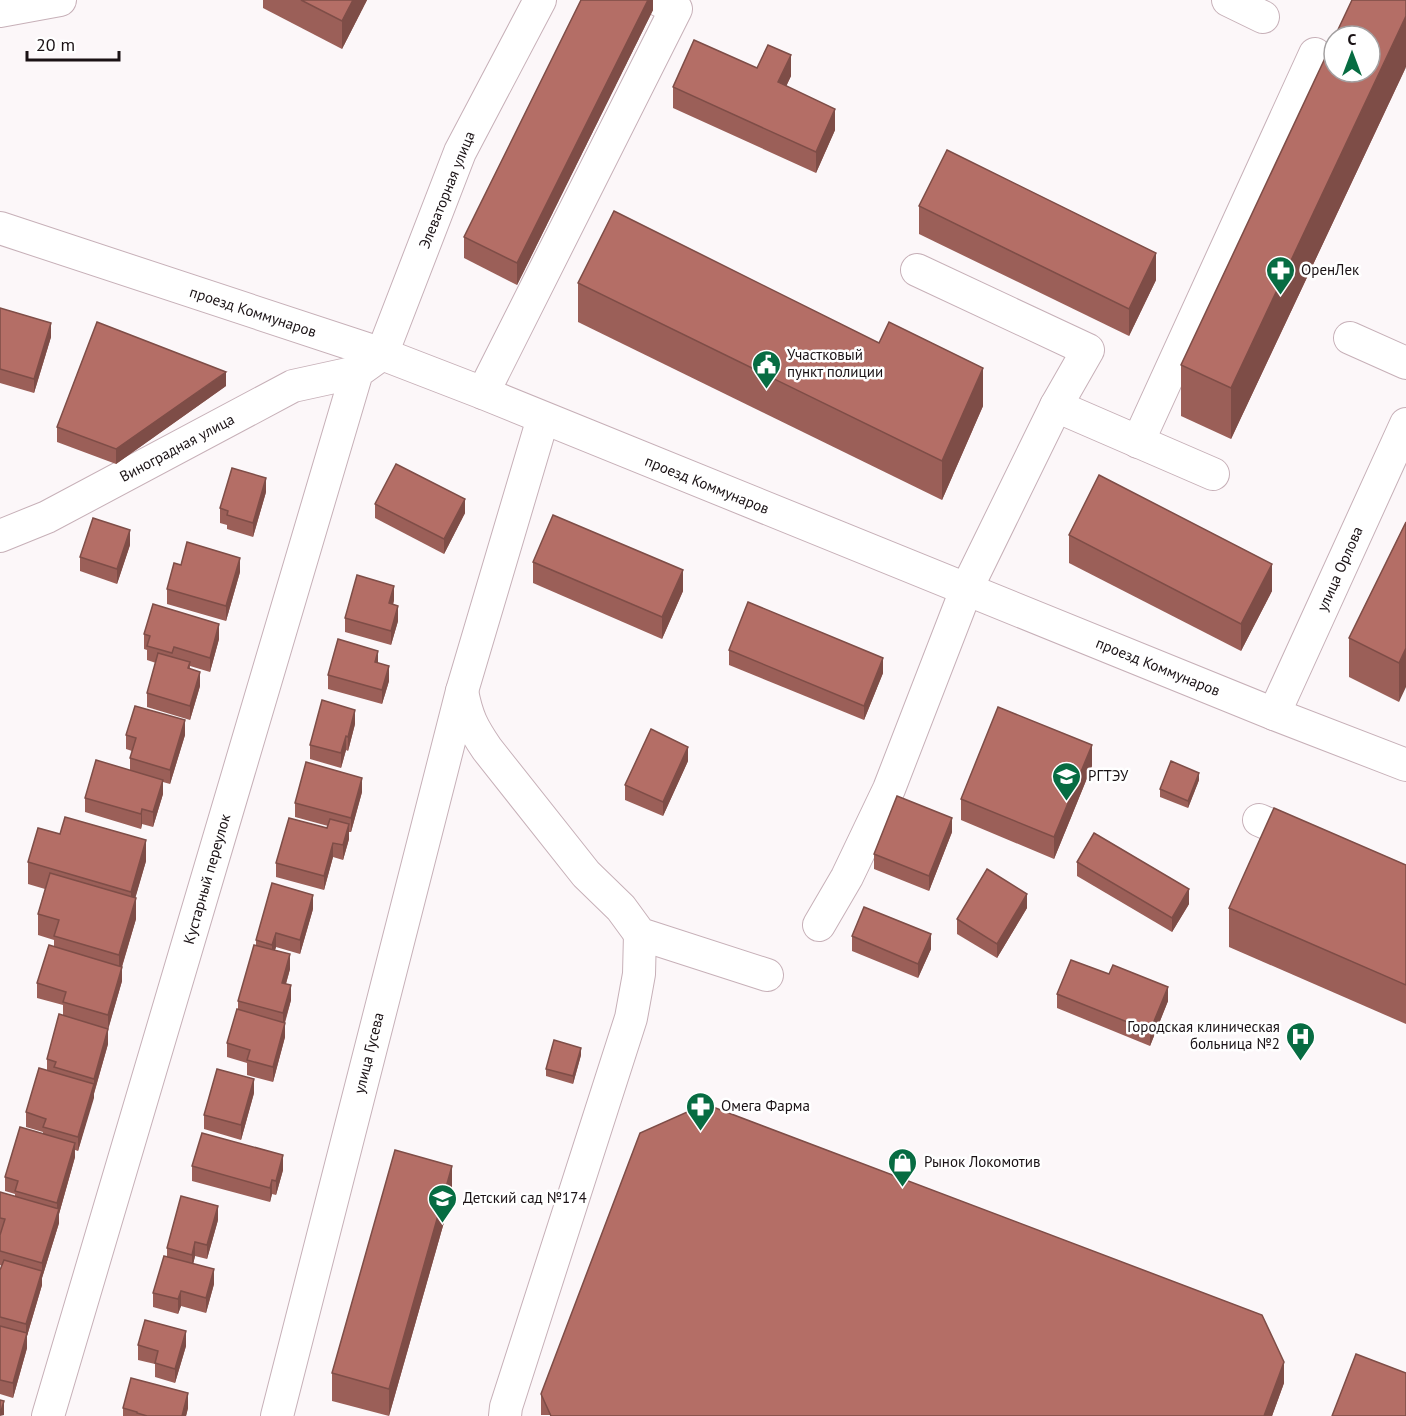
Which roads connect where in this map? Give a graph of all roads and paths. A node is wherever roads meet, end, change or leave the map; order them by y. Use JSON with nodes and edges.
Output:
{"nodes":[{"id":1,"x":60,"y":0,"type":"edge"},
{"id":2,"x":540,"y":0,"type":"edge"},
{"id":3,"x":659,"y":0,"type":"edge"},
{"id":4,"x":1228,"y":0,"type":"edge"},
{"id":5,"x":0,"y":11,"type":"edge"},
{"id":6,"x":1263,"y":17,"type":"dead end"},
{"id":7,"x":1315,"y":54,"type":"dead end"},
{"id":8,"x":0,"y":228,"type":"edge"},
{"id":9,"x":917,"y":270,"type":"dead end"},
{"id":10,"x":1350,"y":338,"type":"dead end"},
{"id":11,"x":382,"y":354,"type":"junction"},
{"id":12,"x":1406,"y":363,"type":"edge"},
{"id":13,"x":357,"y":372,"type":"junction"},
{"id":14,"x":483,"y":393,"type":"junction"},
{"id":15,"x":1056,"y":406,"type":"junction"},
{"id":16,"x":543,"y":418,"type":"junction"},
{"id":17,"x":1406,"y":424,"type":"edge"},
{"id":18,"x":1138,"y":441,"type":"junction"},
{"id":19,"x":1213,"y":474,"type":"dead end"},
{"id":20,"x":0,"y":536,"type":"edge"},
{"id":21,"x":966,"y":590,"type":"junction"},
{"id":22,"x":462,"y":691,"type":"junction"},
{"id":23,"x":1274,"y":714,"type":"junction"},
{"id":24,"x":1406,"y":765,"type":"edge"},
{"id":25,"x":1259,"y":820,"type":"dead end"},
{"id":26,"x":1333,"y":852,"type":"edge"},
{"id":27,"x":819,"y":925,"type":"dead end"},
{"id":28,"x":640,"y":934,"type":"junction"},
{"id":29,"x":767,"y":975,"type":"dead end"},
{"id":30,"x":48,"y":1416,"type":"edge"},
{"id":31,"x":277,"y":1416,"type":"edge"},
{"id":32,"x":505,"y":1416,"type":"edge"}],
"edges":[{"from":1,"to":5,"type":"street"},
{"from":2,"to":11,"type":"street","name":"Элеваторная улица"},
{"from":3,"to":14,"type":"street"},
{"from":4,"to":6,"type":"street"},
{"from":7,"to":18,"type":"street"},
{"from":8,"to":11,"type":"street","name":"проезд Коммунаров"},
{"from":9,"to":15,"type":"street"},
{"from":10,"to":12,"type":"street"},
{"from":11,"to":13,"type":"street"},
{"from":11,"to":14,"type":"street","name":"проезд Коммунаров"},
{"from":13,"to":20,"type":"street","name":"Виноградная улица"},
{"from":13,"to":30,"type":"street","name":"Кустарный переулок"},
{"from":14,"to":16,"type":"street","name":"проезд Коммунаров"},
{"from":15,"to":18,"type":"street"},
{"from":15,"to":21,"type":"street"},
{"from":16,"to":21,"type":"street","name":"проезд Коммунаров"},
{"from":16,"to":22,"type":"street","name":"улица Гусева"},
{"from":17,"to":23,"type":"street","name":"улица Орлова"},
{"from":18,"to":19,"type":"street"},
{"from":21,"to":23,"type":"street","name":"проезд Коммунаров"},
{"from":21,"to":27,"type":"street"},
{"from":22,"to":28,"type":"street"},
{"from":22,"to":31,"type":"street","name":"улица Гусева"},
{"from":23,"to":24,"type":"street","name":"проезд Коммунаров"},
{"from":25,"to":26,"type":"street"},
{"from":28,"to":29,"type":"street"},
{"from":28,"to":32,"type":"street"}]}
